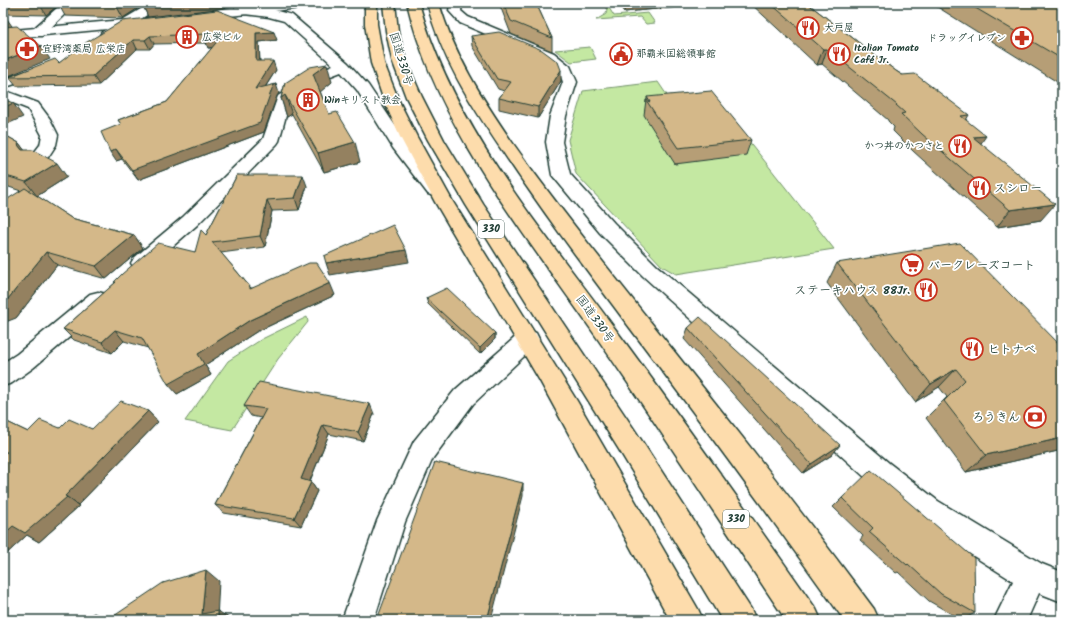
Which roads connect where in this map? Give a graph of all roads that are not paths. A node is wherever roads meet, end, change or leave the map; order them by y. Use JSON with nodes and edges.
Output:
{"nodes":[{"id":1,"x":74,"y":3,"type":"edge"},
{"id":2,"x":158,"y":3,"type":"edge"},
{"id":3,"x":309,"y":3,"type":"edge"},
{"id":4,"x":370,"y":3,"type":"edge"},
{"id":5,"x":388,"y":3,"type":"edge"},
{"id":6,"x":413,"y":3,"type":"edge"},
{"id":7,"x":433,"y":3,"type":"edge"},
{"id":8,"x":456,"y":3,"type":"edge"},
{"id":9,"x":240,"y":10,"type":"junction"},
{"id":10,"x":177,"y":18,"type":"edge"},
{"id":11,"x":154,"y":21,"type":"edge"},
{"id":12,"x":123,"y":25,"type":"junction"},
{"id":13,"x":37,"y":33,"type":"junction"},
{"id":14,"x":3,"y":35,"type":"edge"},
{"id":15,"x":97,"y":41,"type":"edge"},
{"id":16,"x":55,"y":64,"type":"edge"},
{"id":17,"x":343,"y":66,"type":"junction"},
{"id":18,"x":3,"y":84,"type":"edge"},
{"id":19,"x":3,"y":94,"type":"edge"},
{"id":20,"x":39,"y":158,"type":"edge"},
{"id":21,"x":442,"y":200,"type":"junction"},
{"id":22,"x":126,"y":276,"type":"edge"},
{"id":23,"x":108,"y":291,"type":"edge"},
{"id":24,"x":528,"y":339,"type":"junction"},
{"id":25,"x":3,"y":376,"type":"edge"},
{"id":26,"x":1032,"y":575,"type":"junction"},
{"id":27,"x":1062,"y":587,"type":"edge"},
{"id":28,"x":358,"y":620,"type":"edge"},
{"id":29,"x":687,"y":620,"type":"edge"},
{"id":30,"x":740,"y":620,"type":"edge"},
{"id":31,"x":805,"y":620,"type":"edge"},
{"id":32,"x":863,"y":620,"type":"edge"},
{"id":33,"x":1010,"y":620,"type":"edge"}],
"edges":[{"from":1,"to":13,"type":"street"},
{"from":2,"to":12,"type":"street"},
{"from":3,"to":9,"type":"street"},
{"from":4,"to":21,"type":"highway"},
{"from":5,"to":30,"type":"highway","name":"国道330号","number":"330"},
{"from":6,"to":31,"type":"highway","name":"国道330号","number":"330"},
{"from":7,"to":32,"type":"highway"},
{"from":8,"to":26,"type":"street"},
{"from":9,"to":10,"type":"street"},
{"from":9,"to":17,"type":"street"},
{"from":11,"to":12,"type":"street"},
{"from":12,"to":13,"type":"street"},
{"from":12,"to":15,"type":"street"},
{"from":13,"to":14,"type":"street"},
{"from":16,"to":18,"type":"street"},
{"from":17,"to":21,"type":"street"},
{"from":17,"to":22,"type":"street"},
{"from":19,"to":20,"type":"street"},
{"from":21,"to":24,"type":"highway"},
{"from":23,"to":25,"type":"street"},
{"from":24,"to":28,"type":"street"},
{"from":24,"to":29,"type":"highway"},
{"from":26,"to":27,"type":"street"},
{"from":26,"to":33,"type":"street"}]}
